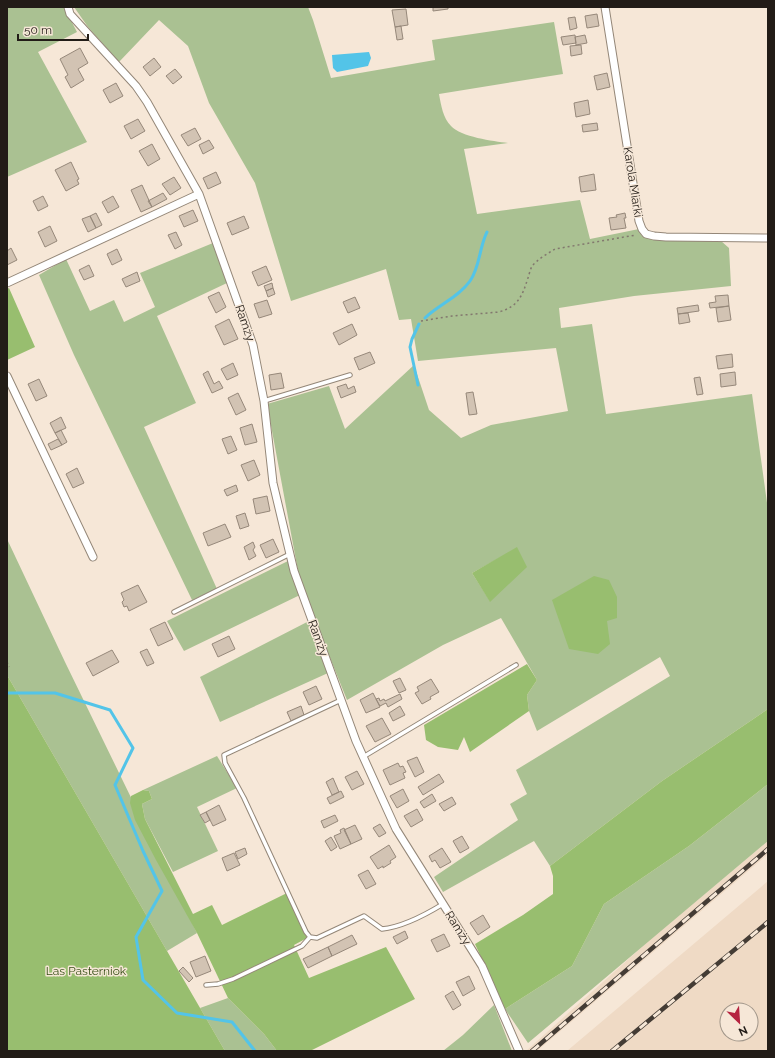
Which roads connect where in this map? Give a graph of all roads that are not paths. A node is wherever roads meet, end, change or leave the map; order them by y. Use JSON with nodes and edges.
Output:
{"nodes":[{"id":1,"x":68,"y":7,"type":"edge"},
{"id":2,"x":605,"y":7,"type":"edge"},
{"id":3,"x":198,"y":194,"type":"junction"},
{"id":4,"x":768,"y":238,"type":"edge"},
{"id":5,"x":7,"y":283,"type":"edge"},
{"id":6,"x":350,"y":375,"type":"dead end"},
{"id":7,"x":7,"y":376,"type":"edge"},
{"id":8,"x":264,"y":401,"type":"junction"},
{"id":9,"x":290,"y":554,"type":"junction"},
{"id":10,"x":93,"y":557,"type":"dead end"},
{"id":11,"x":174,"y":612,"type":"dead end"},
{"id":12,"x":516,"y":665,"type":"dead end"},
{"id":13,"x":341,"y":700,"type":"junction"},
{"id":14,"x":363,"y":757,"type":"junction"},
{"id":15,"x":443,"y":904,"type":"junction"},
{"id":16,"x":310,"y":937,"type":"junction"},
{"id":17,"x":206,"y":985,"type":"dead end"},
{"id":18,"x":519,"y":1051,"type":"edge"}],
"edges":[{"from":1,"to":3,"type":"street","name":"Ramży"},
{"from":2,"to":4,"type":"street","name":"Karola Miarki"},
{"from":3,"to":5,"type":"street"},
{"from":3,"to":8,"type":"street","name":"Ramży"},
{"from":6,"to":8,"type":"lane"},
{"from":7,"to":10,"type":"street"},
{"from":8,"to":9,"type":"street","name":"Ramży"},
{"from":9,"to":11,"type":"lane"},
{"from":9,"to":13,"type":"street","name":"Ramży"},
{"from":12,"to":14,"type":"lane"},
{"from":13,"to":14,"type":"street","name":"Ramży"},
{"from":13,"to":16,"type":"lane"},
{"from":14,"to":15,"type":"street","name":"Ramży"},
{"from":15,"to":16,"type":"lane"},
{"from":15,"to":18,"type":"street","name":"Ramży"},
{"from":16,"to":17,"type":"lane"}]}
